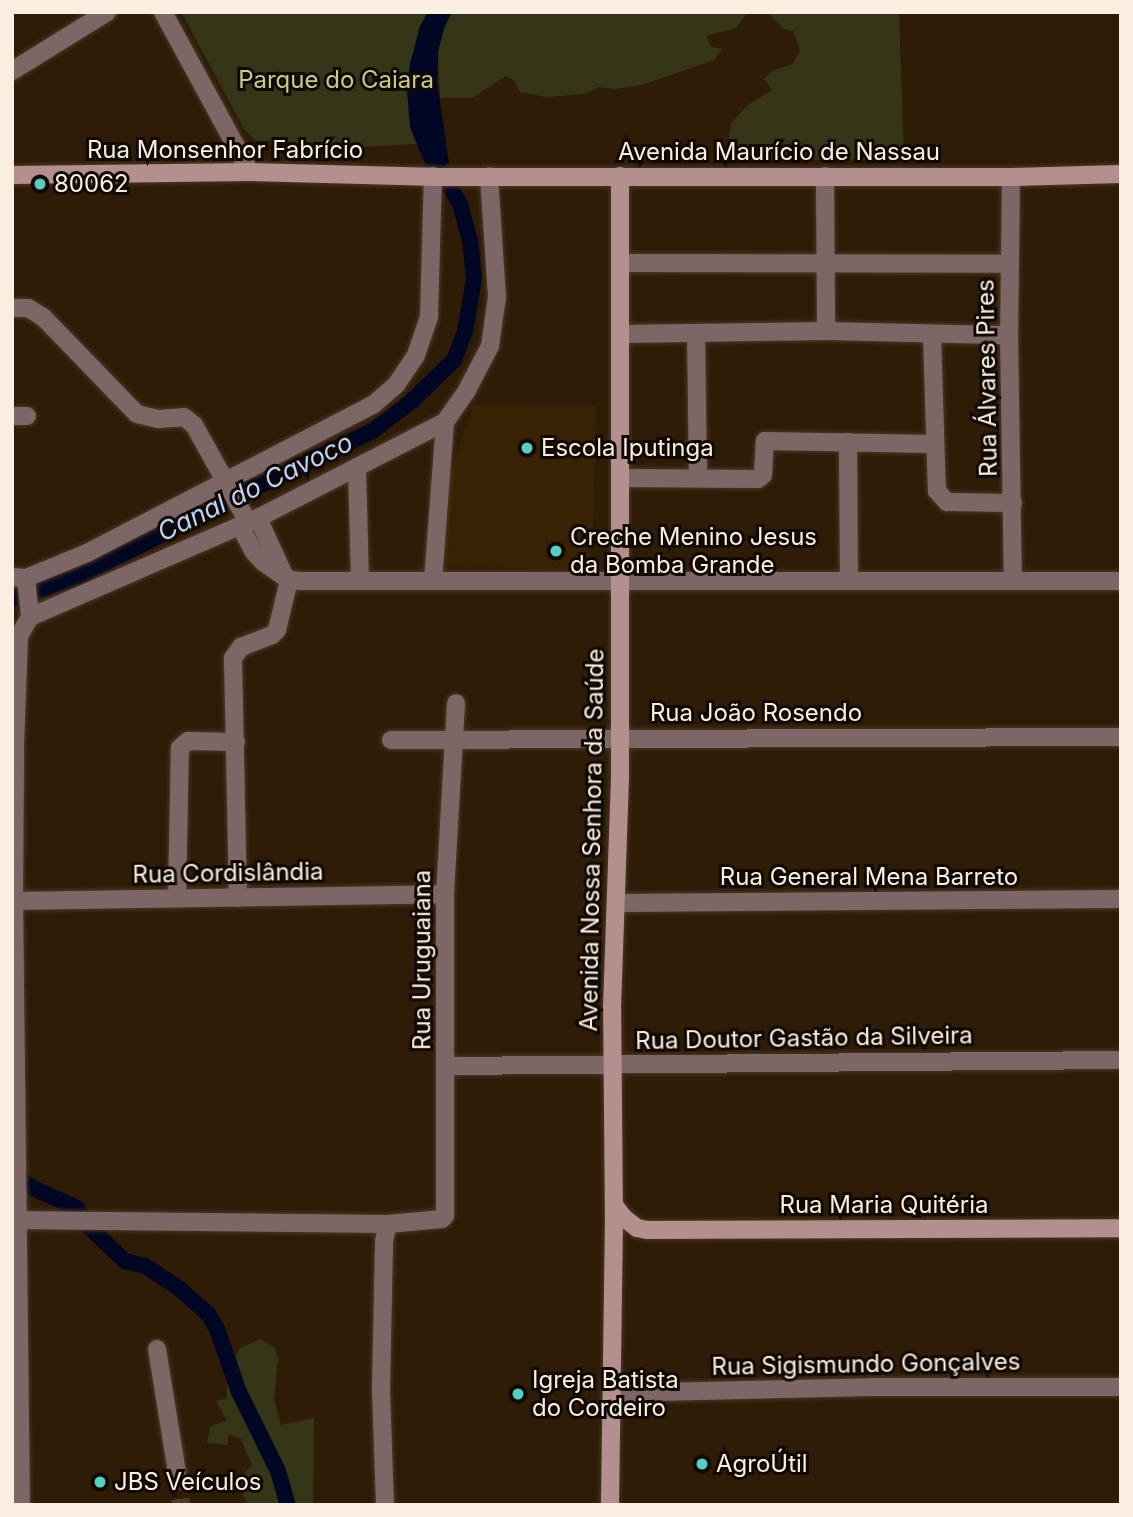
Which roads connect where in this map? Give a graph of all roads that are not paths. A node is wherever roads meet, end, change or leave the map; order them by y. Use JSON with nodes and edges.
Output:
{"nodes":[{"id":1,"x":107,"y":12,"type":"edge"},
{"id":2,"x":163,"y":12,"type":"edge"},
{"id":3,"x":12,"y":71,"type":"edge"},
{"id":4,"x":250,"y":172,"type":"junction"},
{"id":5,"x":1121,"y":174,"type":"edge"},
{"id":6,"x":12,"y":175,"type":"edge"},
{"id":7,"x":485,"y":176,"type":"junction"},
{"id":8,"x":620,"y":176,"type":"junction"},
{"id":9,"x":825,"y":176,"type":"junction"},
{"id":10,"x":435,"y":177,"type":"junction"},
{"id":11,"x":1011,"y":177,"type":"junction"},
{"id":12,"x":622,"y":262,"type":"junction"},
{"id":13,"x":826,"y":263,"type":"junction"},
{"id":14,"x":1010,"y":264,"type":"junction"},
{"id":15,"x":12,"y":307,"type":"edge"},
{"id":16,"x":826,"y":331,"type":"junction"},
{"id":17,"x":696,"y":333,"type":"junction"},
{"id":18,"x":620,"y":334,"type":"junction"},
{"id":19,"x":932,"y":335,"type":"junction"},
{"id":20,"x":1009,"y":335,"type":"junction"},
{"id":21,"x":445,"y":422,"type":"junction"},
{"id":22,"x":848,"y":442,"type":"junction"},
{"id":23,"x":933,"y":444,"type":"junction"},
{"id":24,"x":357,"y":467,"type":"junction"},
{"id":25,"x":698,"y":477,"type":"junction"},
{"id":26,"x":621,"y":478,"type":"junction"},
{"id":27,"x":224,"y":482,"type":"junction"},
{"id":28,"x":1013,"y":503,"type":"junction"},
{"id":29,"x":248,"y":521,"type":"junction"},
{"id":30,"x":286,"y":577,"type":"junction"},
{"id":31,"x":21,"y":579,"type":"edge"},
{"id":32,"x":849,"y":579,"type":"junction"},
{"id":33,"x":1013,"y":579,"type":"junction"},
{"id":34,"x":620,"y":580,"type":"junction"},
{"id":35,"x":360,"y":581,"type":"junction"},
{"id":36,"x":1121,"y":581,"type":"edge"},
{"id":37,"x":433,"y":582,"type":"junction"},
{"id":38,"x":30,"y":614,"type":"junction"},
{"id":39,"x":456,"y":703,"type":"dead end"},
{"id":40,"x":1121,"y":737,"type":"edge"},
{"id":41,"x":620,"y":738,"type":"junction"},
{"id":42,"x":391,"y":740,"type":"dead end"},
{"id":43,"x":453,"y":741,"type":"junction"},
{"id":44,"x":236,"y":742,"type":"junction"},
{"id":45,"x":14,"y":746,"type":"edge"},
{"id":46,"x":445,"y":894,"type":"junction"},
{"id":47,"x":177,"y":898,"type":"junction"},
{"id":48,"x":239,"y":898,"type":"junction"},
{"id":49,"x":1121,"y":899,"type":"edge"},
{"id":50,"x":13,"y":901,"type":"edge"},
{"id":51,"x":617,"y":903,"type":"junction"},
{"id":52,"x":1121,"y":1060,"type":"edge"},
{"id":53,"x":613,"y":1065,"type":"junction"},
{"id":54,"x":446,"y":1066,"type":"junction"},
{"id":55,"x":614,"y":1205,"type":"junction"},
{"id":56,"x":15,"y":1220,"type":"edge"},
{"id":57,"x":388,"y":1224,"type":"junction"},
{"id":58,"x":1121,"y":1228,"type":"edge"},
{"id":59,"x":647,"y":1230,"type":"junction"},
{"id":60,"x":614,"y":1254,"type":"junction"},
{"id":61,"x":157,"y":1349,"type":"dead end"},
{"id":62,"x":1121,"y":1387,"type":"edge"},
{"id":63,"x":16,"y":1393,"type":"edge"},
{"id":64,"x":612,"y":1393,"type":"junction"},
{"id":65,"x":177,"y":1472,"type":"tunnel mouth"},
{"id":66,"x":20,"y":1505,"type":"edge"},
{"id":67,"x":385,"y":1505,"type":"edge"},
{"id":68,"x":610,"y":1505,"type":"edge"}],
"edges":[{"from":1,"to":3,"type":"street"},
{"from":2,"to":4,"type":"street"},
{"from":4,"to":6,"type":"street","name":"Rua Monsenhor Fabrício"},
{"from":4,"to":10,"type":"street","name":"Rua Monsenhor Fabrício"},
{"from":5,"to":11,"type":"street","name":"Avenida Maurício de Nassau"},
{"from":7,"to":8,"type":"street","name":"Avenida Maurício de Nassau"},
{"from":7,"to":10,"type":"street","name":"Avenida Maurício de Nassau"},
{"from":7,"to":21,"type":"street"},
{"from":8,"to":9,"type":"street","name":"Avenida Maurício de Nassau"},
{"from":8,"to":12,"type":"street","name":"Avenida Nossa Senhora da Saúde"},
{"from":9,"to":11,"type":"street","name":"Avenida Maurício de Nassau"},
{"from":9,"to":13,"type":"street"},
{"from":10,"to":27,"type":"street"},
{"from":11,"to":14,"type":"street","name":"Rua Álvares Pires"},
{"from":12,"to":13,"type":"street"},
{"from":12,"to":18,"type":"street","name":"Avenida Nossa Senhora da Saúde"},
{"from":13,"to":14,"type":"street"},
{"from":13,"to":16,"type":"street"},
{"from":14,"to":20,"type":"street","name":"Rua Álvares Pires"},
{"from":15,"to":27,"type":"street"},
{"from":16,"to":17,"type":"street"},
{"from":16,"to":19,"type":"street"},
{"from":17,"to":18,"type":"street"},
{"from":17,"to":25,"type":"street"},
{"from":18,"to":26,"type":"street","name":"Avenida Nossa Senhora da Saúde"},
{"from":19,"to":20,"type":"street"},
{"from":19,"to":23,"type":"street"},
{"from":20,"to":28,"type":"street","name":"Rua Álvares Pires"},
{"from":21,"to":24,"type":"street"},
{"from":21,"to":37,"type":"street"},
{"from":22,"to":23,"type":"street"},
{"from":22,"to":25,"type":"street"},
{"from":22,"to":32,"type":"street"},
{"from":23,"to":28,"type":"street"},
{"from":24,"to":29,"type":"street"},
{"from":24,"to":35,"type":"street"},
{"from":25,"to":26,"type":"street"},
{"from":26,"to":34,"type":"street","name":"Avenida Nossa Senhora da Saúde"},
{"from":27,"to":29,"type":"street"},
{"from":27,"to":31,"type":"street"},
{"from":28,"to":33,"type":"street","name":"Rua Álvares Pires"},
{"from":29,"to":30,"type":"street"},
{"from":29,"to":38,"type":"street"},
{"from":30,"to":35,"type":"street"},
{"from":30,"to":44,"type":"street"},
{"from":31,"to":38,"type":"street"},
{"from":32,"to":33,"type":"street"},
{"from":32,"to":34,"type":"street"},
{"from":33,"to":36,"type":"street"},
{"from":34,"to":37,"type":"street"},
{"from":34,"to":41,"type":"street","name":"Avenida Nossa Senhora da Saúde"},
{"from":35,"to":37,"type":"street"},
{"from":38,"to":45,"type":"street"},
{"from":39,"to":43,"type":"street","name":"Rua Uruguaiana"},
{"from":40,"to":41,"type":"street","name":"Rua João Rosendo"},
{"from":41,"to":43,"type":"street","name":"Rua João Rosendo"},
{"from":41,"to":51,"type":"street","name":"Avenida Nossa Senhora da Saúde"},
{"from":42,"to":43,"type":"street","name":"Rua João Rosendo"},
{"from":43,"to":46,"type":"street","name":"Rua Uruguaiana"},
{"from":44,"to":47,"type":"street"},
{"from":44,"to":48,"type":"street"},
{"from":45,"to":50,"type":"street"},
{"from":46,"to":48,"type":"street","name":"Rua Cordislândia"},
{"from":46,"to":54,"type":"street","name":"Rua Uruguaiana"},
{"from":47,"to":48,"type":"street","name":"Rua Cordislândia"},
{"from":47,"to":50,"type":"street","name":"Rua Cordislândia"},
{"from":49,"to":51,"type":"street","name":"Rua General Mena Barreto"},
{"from":50,"to":56,"type":"street"},
{"from":51,"to":53,"type":"street","name":"Avenida Nossa Senhora da Saúde"},
{"from":52,"to":53,"type":"street","name":"Rua Doutor Gastão da Silveira"},
{"from":53,"to":54,"type":"street","name":"Rua Doutor Gastão da Silveira"},
{"from":53,"to":55,"type":"street","name":"Avenida Nossa Senhora da Saúde"},
{"from":54,"to":57,"type":"street","name":"Rua Uruguaiana"},
{"from":55,"to":59,"type":"street"},
{"from":55,"to":60,"type":"street","name":"Avenida Nossa Senhora da Saúde"},
{"from":56,"to":57,"type":"street"},
{"from":56,"to":63,"type":"street"},
{"from":57,"to":67,"type":"street"},
{"from":58,"to":59,"type":"street","name":"Rua Maria Quitéria"},
{"from":59,"to":60,"type":"street"},
{"from":60,"to":64,"type":"street","name":"Avenida Nossa Senhora da Saúde"},
{"from":61,"to":65,"type":"street"},
{"from":62,"to":64,"type":"street","name":"Rua Sigismundo Gonçalves"},
{"from":63,"to":66,"type":"street"},
{"from":64,"to":68,"type":"street","name":"Avenida Nossa Senhora da Saúde"}]}
